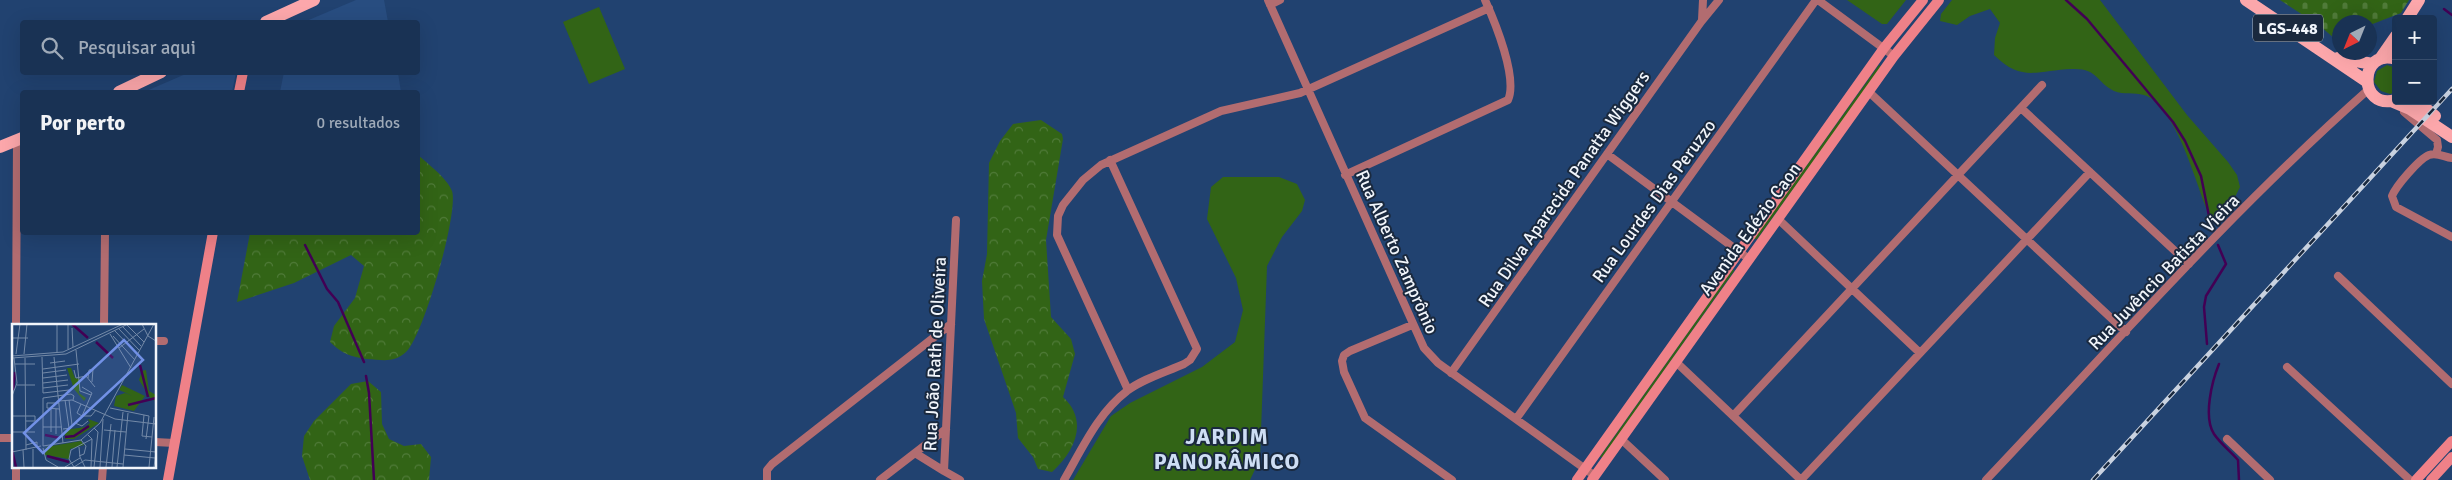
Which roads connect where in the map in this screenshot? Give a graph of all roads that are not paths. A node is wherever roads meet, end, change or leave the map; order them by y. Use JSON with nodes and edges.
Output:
{"nodes":[{"id":1,"x":314,"y":0,"type":"edge"},
{"id":2,"x":1280,"y":0,"type":"edge"},
{"id":3,"x":1703,"y":0,"type":"edge"},
{"id":4,"x":1719,"y":0,"type":"edge"},
{"id":5,"x":1817,"y":0,"type":"edge"},
{"id":6,"x":1923,"y":0,"type":"edge"},
{"id":7,"x":1939,"y":0,"type":"edge"},
{"id":8,"x":2246,"y":0,"type":"edge"},
{"id":9,"x":2419,"y":0,"type":"edge"},
{"id":10,"x":1269,"y":2,"type":"edge"},
{"id":11,"x":1487,"y":4,"type":"edge"},
{"id":12,"x":2410,"y":15,"type":"edge"},
{"id":13,"x":270,"y":20,"type":"edge"},
{"id":14,"x":1701,"y":22,"type":"junction"},
{"id":15,"x":2392,"y":41,"type":"edge"},
{"id":16,"x":1884,"y":48,"type":"junction"},
{"id":17,"x":1894,"y":56,"type":"junction"},
{"id":18,"x":2330,"y":56,"type":"junction"},
{"id":19,"x":2392,"y":60,"type":"edge"},
{"id":20,"x":2376,"y":62,"type":"junction"},
{"id":21,"x":155,"y":75,"type":"edge"},
{"id":22,"x":242,"y":75,"type":"edge"},
{"id":23,"x":2042,"y":85,"type":"dead end"},
{"id":24,"x":2368,"y":85,"type":"junction"},
{"id":25,"x":123,"y":90,"type":"edge"},
{"id":26,"x":239,"y":90,"type":"edge"},
{"id":27,"x":1307,"y":90,"type":"junction"},
{"id":28,"x":1869,"y":92,"type":"junction"},
{"id":29,"x":2392,"y":100,"type":"edge"},
{"id":30,"x":2398,"y":105,"type":"edge"},
{"id":31,"x":2402,"y":105,"type":"edge"},
{"id":32,"x":2422,"y":105,"type":"edge"},
{"id":33,"x":2021,"y":108,"type":"junction"},
{"id":34,"x":2452,"y":126,"type":"edge"},
{"id":35,"x":2452,"y":137,"type":"edge"},
{"id":36,"x":20,"y":139,"type":"edge"},
{"id":37,"x":0,"y":147,"type":"edge"},
{"id":38,"x":1607,"y":154,"type":"junction"},
{"id":39,"x":2436,"y":154,"type":"junction"},
{"id":40,"x":2452,"y":158,"type":"edge"},
{"id":41,"x":1110,"y":160,"type":"junction"},
{"id":42,"x":2090,"y":172,"type":"junction"},
{"id":43,"x":1345,"y":175,"type":"junction"},
{"id":44,"x":1958,"y":175,"type":"junction"},
{"id":45,"x":1672,"y":202,"type":"junction"},
{"id":46,"x":1778,"y":219,"type":"junction"},
{"id":47,"x":956,"y":220,"type":"dead end"},
{"id":48,"x":105,"y":235,"type":"edge"},
{"id":49,"x":212,"y":235,"type":"edge"},
{"id":50,"x":2452,"y":237,"type":"edge"},
{"id":51,"x":2026,"y":239,"type":"junction"},
{"id":52,"x":1740,"y":252,"type":"junction"},
{"id":53,"x":1749,"y":259,"type":"junction"},
{"id":54,"x":2189,"y":264,"type":"junction"},
{"id":55,"x":2338,"y":276,"type":"dead end"},
{"id":56,"x":1852,"y":289,"type":"junction"},
{"id":57,"x":16,"y":324,"type":"edge"},
{"id":58,"x":104,"y":324,"type":"edge"},
{"id":59,"x":951,"y":324,"type":"junction"},
{"id":60,"x":1412,"y":325,"type":"junction"},
{"id":61,"x":2126,"y":332,"type":"junction"},
{"id":62,"x":156,"y":341,"type":"edge"},
{"id":63,"x":164,"y":341,"type":"dead end"},
{"id":64,"x":1920,"y":353,"type":"junction"},
{"id":65,"x":1676,"y":362,"type":"junction"},
{"id":66,"x":2286,"y":367,"type":"dead end"},
{"id":67,"x":1451,"y":373,"type":"junction"},
{"id":68,"x":2452,"y":384,"type":"edge"},
{"id":69,"x":1128,"y":390,"type":"junction"},
{"id":70,"x":1734,"y":416,"type":"junction"},
{"id":71,"x":1516,"y":419,"type":"junction"},
{"id":72,"x":946,"y":429,"type":"junction"},
{"id":73,"x":1621,"y":439,"type":"junction"},
{"id":74,"x":2227,"y":440,"type":"dead end"},
{"id":75,"x":2452,"y":441,"type":"edge"},
{"id":76,"x":156,"y":442,"type":"edge"},
{"id":77,"x":174,"y":443,"type":"junction"},
{"id":78,"x":915,"y":453,"type":"junction"},
{"id":79,"x":2452,"y":457,"type":"edge"},
{"id":80,"x":1585,"y":469,"type":"junction"},
{"id":81,"x":944,"y":471,"type":"junction"},
{"id":82,"x":766,"y":478,"type":"edge"},
{"id":83,"x":1593,"y":478,"type":"edge"},
{"id":84,"x":168,"y":480,"type":"edge"},
{"id":85,"x":880,"y":480,"type":"edge"},
{"id":86,"x":960,"y":480,"type":"edge"},
{"id":87,"x":1064,"y":480,"type":"edge"},
{"id":88,"x":1452,"y":480,"type":"edge"},
{"id":89,"x":1577,"y":480,"type":"edge"},
{"id":90,"x":1665,"y":480,"type":"edge"},
{"id":91,"x":1801,"y":480,"type":"edge"},
{"id":92,"x":1986,"y":480,"type":"edge"},
{"id":93,"x":2270,"y":480,"type":"edge"},
{"id":94,"x":2410,"y":480,"type":"edge"},
{"id":95,"x":2416,"y":480,"type":"edge"},
{"id":96,"x":2431,"y":480,"type":"edge"}],
"edges":[{"from":1,"to":13,"type":"main road"},
{"from":2,"to":10,"type":"street"},
{"from":3,"to":14,"type":"street"},
{"from":4,"to":14,"type":"street","name":"Rua Dilva Aparecida Panatta Wiggers"},
{"from":5,"to":16,"type":"street"},
{"from":5,"to":45,"type":"street","name":"Rua Lourdes Dias Peruzzo"},
{"from":6,"to":16,"type":"main road","name":"Avenida Edézio Caon"},
{"from":7,"to":17,"type":"main road","name":"Avenida Edézio Caon"},
{"from":8,"to":18,"type":"main road","number":"LGS-448"},
{"from":9,"to":12,"type":"main road"},
{"from":10,"to":27,"type":"street","name":"Rua Alberto Zamprônio"},
{"from":11,"to":27,"type":"street"},
{"from":11,"to":43,"type":"street"},
{"from":14,"to":38,"type":"street","name":"Rua Dilva Aparecida Panatta Wiggers"},
{"from":15,"to":20,"type":"main road"},
{"from":16,"to":17,"type":"street"},
{"from":16,"to":52,"type":"main road","name":"Avenida Edézio Caon"},
{"from":17,"to":28,"type":"main road","name":"Avenida Edézio Caon"},
{"from":18,"to":20,"type":"main road","number":"LGS-448"},
{"from":18,"to":24,"type":"main road","number":"LGS-448"},
{"from":19,"to":20,"type":"main road"},
{"from":20,"to":24,"type":"main road"},
{"from":21,"to":25,"type":"main road"},
{"from":22,"to":26,"type":"main road"},
{"from":23,"to":33,"type":"street"},
{"from":24,"to":29,"type":"main road"},
{"from":24,"to":54,"type":"street","name":"Rua Juvêncio Batista Vieira"},
{"from":27,"to":41,"type":"street"},
{"from":27,"to":43,"type":"street","name":"Rua Alberto Zamprônio"},
{"from":28,"to":44,"type":"street"},
{"from":28,"to":46,"type":"main road","name":"Avenida Edézio Caon"},
{"from":30,"to":39,"type":"street"},
{"from":31,"to":35,"type":"main road"},
{"from":32,"to":34,"type":"main road"},
{"from":33,"to":42,"type":"street"},
{"from":33,"to":44,"type":"street"},
{"from":36,"to":37,"type":"main road"},
{"from":36,"to":57,"type":"street"},
{"from":38,"to":45,"type":"street"},
{"from":38,"to":67,"type":"street","name":"Rua Dilva Aparecida Panatta Wiggers"},
{"from":39,"to":40,"type":"street"},
{"from":39,"to":50,"type":"street"},
{"from":41,"to":69,"type":"street"},
{"from":41,"to":69,"type":"street"},
{"from":42,"to":51,"type":"street"},
{"from":42,"to":54,"type":"street"},
{"from":43,"to":60,"type":"street","name":"Rua Alberto Zamprônio"},
{"from":44,"to":51,"type":"street"},
{"from":44,"to":56,"type":"street"},
{"from":45,"to":52,"type":"street"},
{"from":45,"to":71,"type":"street","name":"Rua Lourdes Dias Peruzzo"},
{"from":46,"to":53,"type":"main road","name":"Avenida Edézio Caon"},
{"from":46,"to":56,"type":"street"},
{"from":47,"to":59,"type":"street","name":"Rua João Rath de Oliveira"},
{"from":48,"to":58,"type":"street"},
{"from":49,"to":77,"type":"main road"},
{"from":51,"to":61,"type":"street"},
{"from":51,"to":64,"type":"street"},
{"from":52,"to":53,"type":"street"},
{"from":52,"to":80,"type":"main road","name":"Avenida Edézio Caon"},
{"from":53,"to":65,"type":"main road","name":"Avenida Edézio Caon"},
{"from":54,"to":61,"type":"street","name":"Rua Juvêncio Batista Vieira"},
{"from":55,"to":68,"type":"street"},
{"from":56,"to":64,"type":"street"},
{"from":56,"to":70,"type":"street"},
{"from":59,"to":72,"type":"street","name":"Rua João Rath de Oliveira"},
{"from":59,"to":82,"type":"street"},
{"from":60,"to":67,"type":"street","name":"Rua Alberto Zamprônio"},
{"from":60,"to":88,"type":"street"},
{"from":61,"to":92,"type":"street","name":"Rua Juvêncio Batista Vieira"},
{"from":62,"to":63,"type":"street"},
{"from":64,"to":91,"type":"street"},
{"from":65,"to":70,"type":"street"},
{"from":65,"to":73,"type":"main road","name":"Avenida Edézio Caon"},
{"from":66,"to":94,"type":"street"},
{"from":67,"to":71,"type":"street","name":"Rua Alberto Zamprônio"},
{"from":69,"to":87,"type":"street"},
{"from":70,"to":91,"type":"street"},
{"from":71,"to":80,"type":"street","name":"Rua Alberto Zamprônio"},
{"from":72,"to":78,"type":"street"},
{"from":72,"to":81,"type":"street","name":"Rua João Rath de Oliveira"},
{"from":73,"to":83,"type":"main road","name":"Avenida Edézio Caon"},
{"from":73,"to":90,"type":"street"},
{"from":74,"to":93,"type":"street"},
{"from":75,"to":95,"type":"main road"},
{"from":76,"to":77,"type":"street"},
{"from":77,"to":84,"type":"main road"},
{"from":78,"to":81,"type":"street"},
{"from":78,"to":85,"type":"street"},
{"from":79,"to":96,"type":"main road"},
{"from":80,"to":83,"type":"street","name":"Rua Alberto Zamprônio"},
{"from":80,"to":89,"type":"main road","name":"Avenida Edézio Caon"},
{"from":81,"to":86,"type":"street","name":"Rua João Rath de Oliveira"}]}
